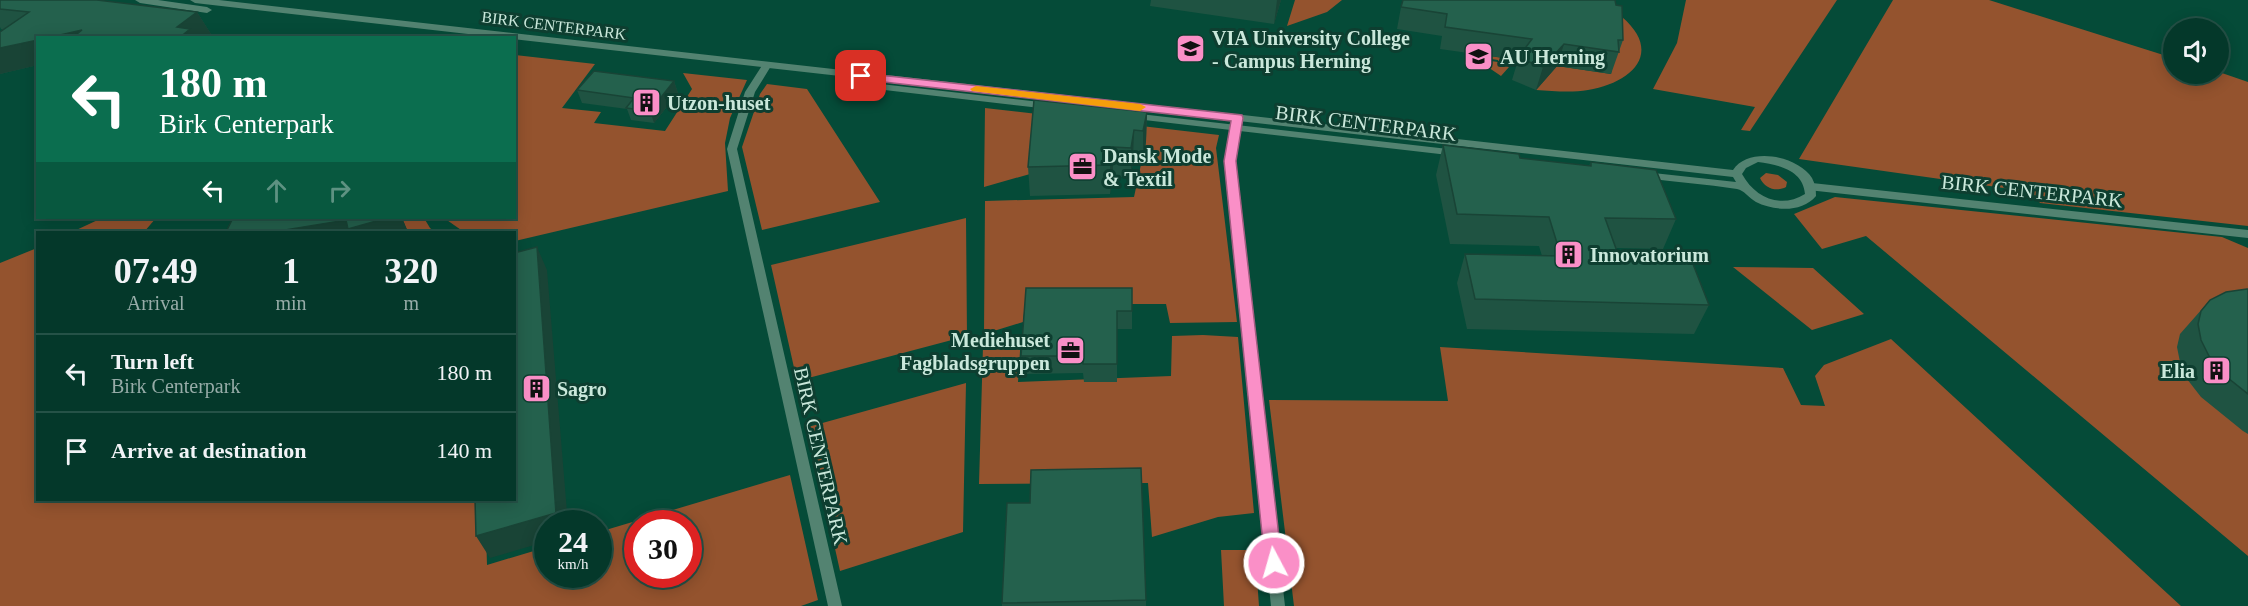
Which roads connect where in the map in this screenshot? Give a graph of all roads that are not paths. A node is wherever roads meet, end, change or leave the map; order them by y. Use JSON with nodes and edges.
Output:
{"nodes":[{"id":1,"x":140,"y":0,"type":"edge"},
{"id":2,"x":195,"y":0,"type":"edge"},
{"id":3,"x":432,"y":36,"type":"edge"},
{"id":4,"x":470,"y":36,"type":"edge"},
{"id":5,"x":516,"y":42,"type":"edge"},
{"id":6,"x":764,"y":70,"type":"junction"},
{"id":7,"x":1237,"y":123,"type":"junction"},
{"id":8,"x":1737,"y":174,"type":"junction"},
{"id":9,"x":1741,"y":186,"type":"junction"},
{"id":10,"x":1812,"y":186,"type":"junction"},
{"id":11,"x":2248,"y":234,"type":"edge"},
{"id":12,"x":835,"y":606,"type":"edge"},
{"id":13,"x":1278,"y":606,"type":"edge"}],
"edges":[{"from":1,"to":3,"type":"street"},
{"from":2,"to":4,"type":"street","name":"BIRK CENTERPARK"},
{"from":5,"to":6,"type":"street","name":"BIRK CENTERPARK"},
{"from":6,"to":7,"type":"street","name":"BIRK CENTERPARK"},
{"from":6,"to":12,"type":"street","name":"BIRK CENTERPARK"},
{"from":7,"to":8,"type":"street","name":"BIRK CENTERPARK"},
{"from":7,"to":9,"type":"street","name":"BIRK CENTERPARK"},
{"from":7,"to":13,"type":"street"},
{"from":8,"to":9,"type":"street"},
{"from":8,"to":10,"type":"street"},
{"from":9,"to":10,"type":"street"},
{"from":10,"to":11,"type":"street","name":"BIRK CENTERPARK"}]}
